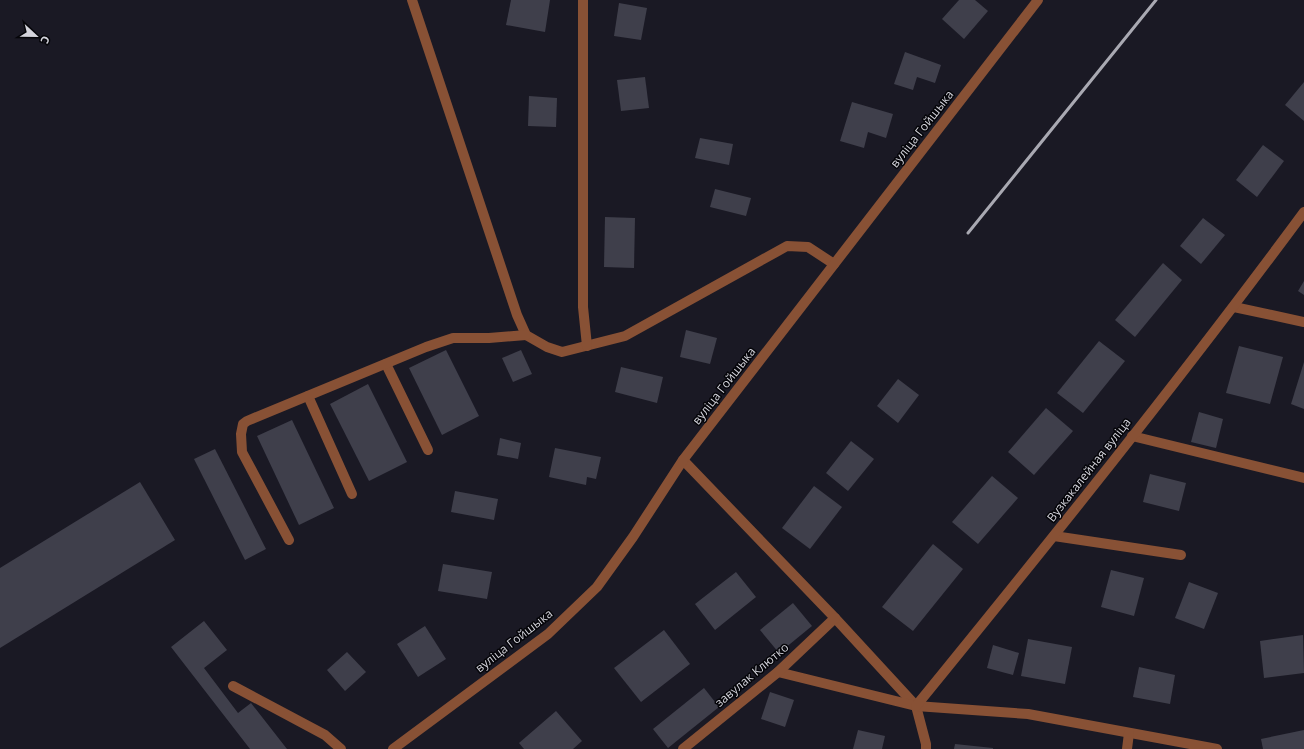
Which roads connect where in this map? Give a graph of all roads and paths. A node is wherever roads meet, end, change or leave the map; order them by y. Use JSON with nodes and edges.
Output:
{"nodes":[{"id":1,"x":412,"y":0,"type":"edge"},
{"id":2,"x":583,"y":0,"type":"edge"},
{"id":3,"x":1038,"y":0,"type":"edge"},
{"id":4,"x":1304,"y":212,"type":"edge"},
{"id":5,"x":834,"y":264,"type":"junction"},
{"id":6,"x":1234,"y":307,"type":"junction"},
{"id":7,"x":1304,"y":322,"type":"edge"},
{"id":8,"x":526,"y":335,"type":"junction"},
{"id":9,"x":587,"y":346,"type":"junction"},
{"id":10,"x":386,"y":364,"type":"junction"},
{"id":11,"x":308,"y":396,"type":"junction"},
{"id":12,"x":1132,"y":436,"type":"junction"},
{"id":13,"x":428,"y":450,"type":"dead end"},
{"id":14,"x":683,"y":460,"type":"junction"},
{"id":15,"x":1304,"y":478,"type":"edge"},
{"id":16,"x":352,"y":494,"type":"dead end"},
{"id":17,"x":1054,"y":536,"type":"junction"},
{"id":18,"x":289,"y":540,"type":"dead end"},
{"id":19,"x":1181,"y":555,"type":"dead end"},
{"id":20,"x":835,"y":618,"type":"junction"},
{"id":21,"x":778,"y":672,"type":"junction"},
{"id":22,"x":233,"y":686,"type":"dead end"},
{"id":23,"x":916,"y":706,"type":"junction"},
{"id":24,"x":1129,"y":733,"type":"junction"},
{"id":25,"x":341,"y":749,"type":"edge"},
{"id":26,"x":394,"y":749,"type":"edge"},
{"id":27,"x":683,"y":749,"type":"edge"},
{"id":28,"x":926,"y":749,"type":"edge"},
{"id":29,"x":1127,"y":749,"type":"edge"},
{"id":30,"x":1217,"y":749,"type":"edge"}],
"edges":[{"from":1,"to":8,"type":"street"},
{"from":2,"to":9,"type":"street"},
{"from":3,"to":5,"type":"street","name":"вуліца Гойшыка"},
{"from":4,"to":6,"type":"street","name":"Вузкакалейная вуліца"},
{"from":5,"to":9,"type":"street"},
{"from":5,"to":14,"type":"street","name":"вуліца Гойшыка"},
{"from":6,"to":7,"type":"street"},
{"from":6,"to":12,"type":"street","name":"Вузкакалейная вуліца"},
{"from":8,"to":9,"type":"street"},
{"from":8,"to":10,"type":"street"},
{"from":10,"to":11,"type":"street"},
{"from":10,"to":13,"type":"street"},
{"from":11,"to":16,"type":"street"},
{"from":11,"to":18,"type":"street"},
{"from":12,"to":15,"type":"street"},
{"from":12,"to":17,"type":"street","name":"Вузкакалейная вуліца"},
{"from":14,"to":20,"type":"street"},
{"from":14,"to":26,"type":"street","name":"вуліца Гойшыка"},
{"from":17,"to":19,"type":"street"},
{"from":17,"to":23,"type":"street","name":"Вузкакалейная вуліца"},
{"from":20,"to":21,"type":"street","name":"завулак Клютко"},
{"from":20,"to":23,"type":"street"},
{"from":21,"to":23,"type":"street"},
{"from":21,"to":27,"type":"street","name":"завулак Клютко"},
{"from":22,"to":25,"type":"street"},
{"from":23,"to":24,"type":"street"},
{"from":23,"to":28,"type":"street"},
{"from":24,"to":29,"type":"street"},
{"from":24,"to":30,"type":"street"}]}
